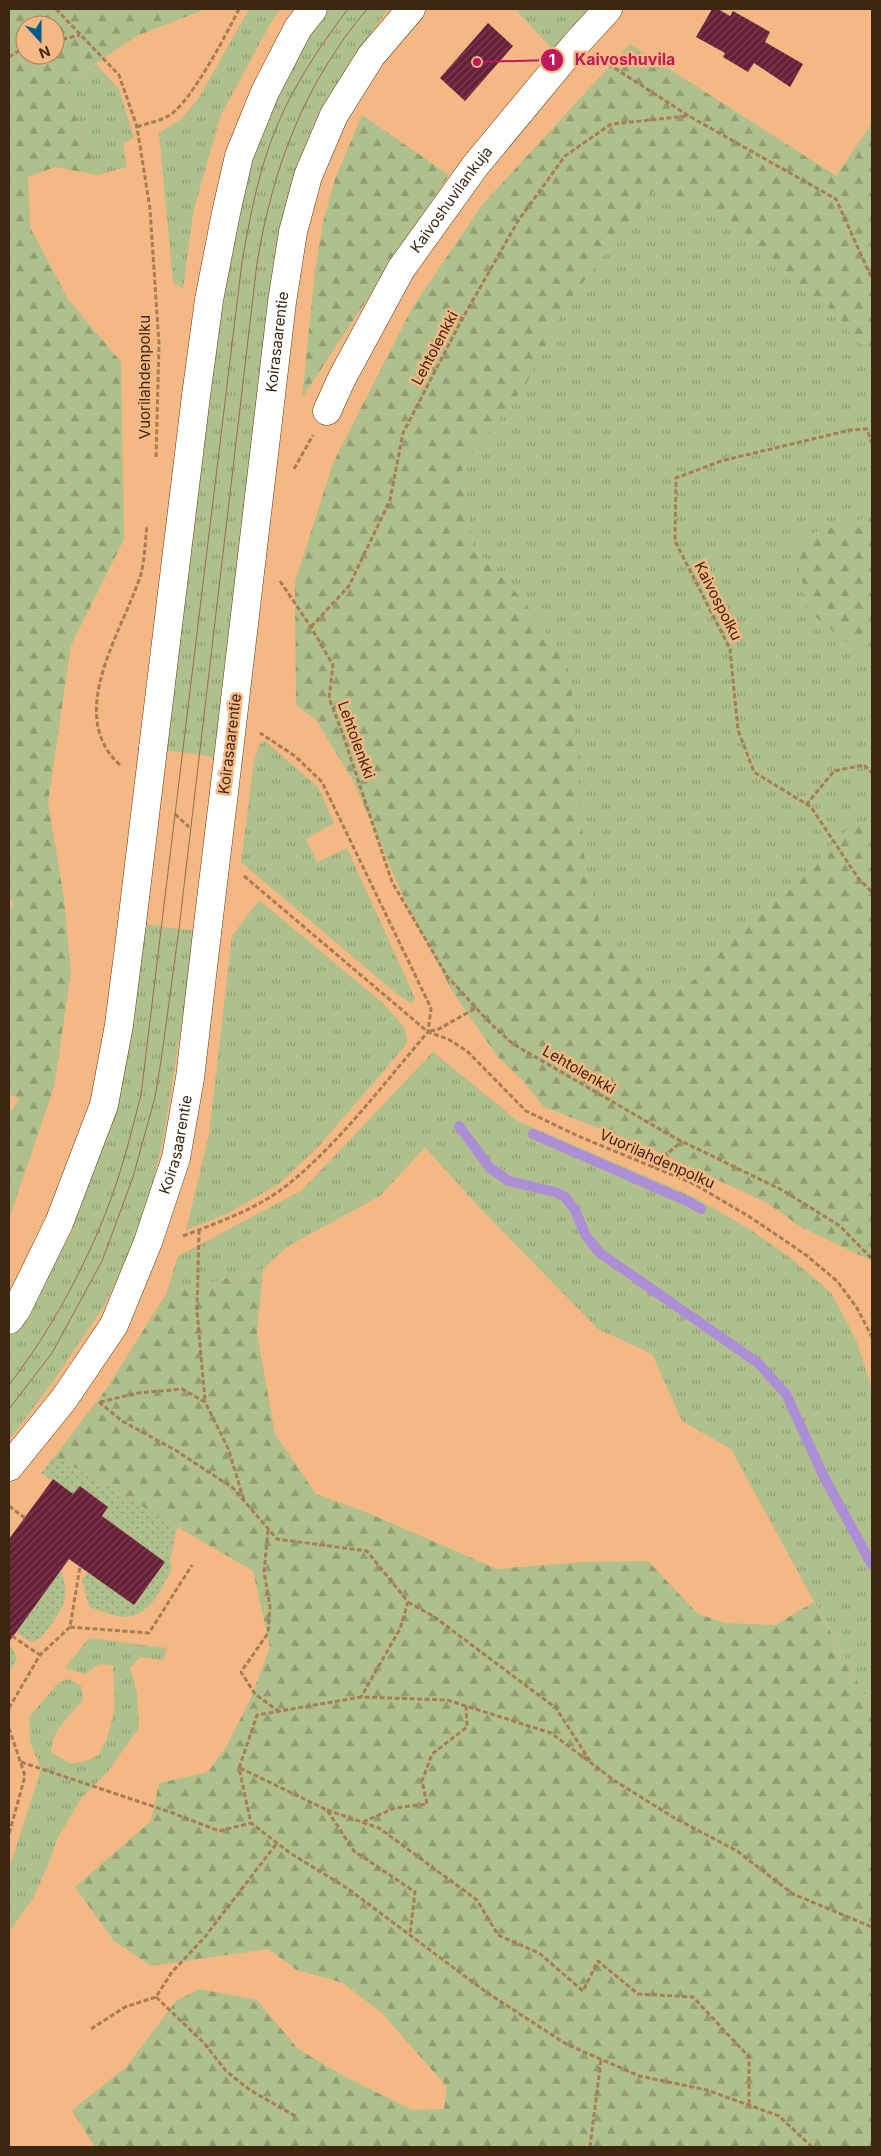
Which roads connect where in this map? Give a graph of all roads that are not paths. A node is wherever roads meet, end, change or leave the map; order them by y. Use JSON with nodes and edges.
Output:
{"nodes":[{"id":1,"x":313,"y":9,"type":"edge"},
{"id":2,"x":411,"y":9,"type":"edge"},
{"id":3,"x":608,"y":9,"type":"edge"},
{"id":4,"x":326,"y":411,"type":"road end"},
{"id":5,"x":9,"y":1320,"type":"edge"},
{"id":6,"x":9,"y":1467,"type":"edge"}],
"edges":[{"from":1,"to":5,"type":"street","bridge":true},
{"from":2,"to":6,"type":"street","name":"Koirasaarentie","bridge":true},
{"from":3,"to":4,"type":"street","name":"Kaivoshuvilankuja"}]}
